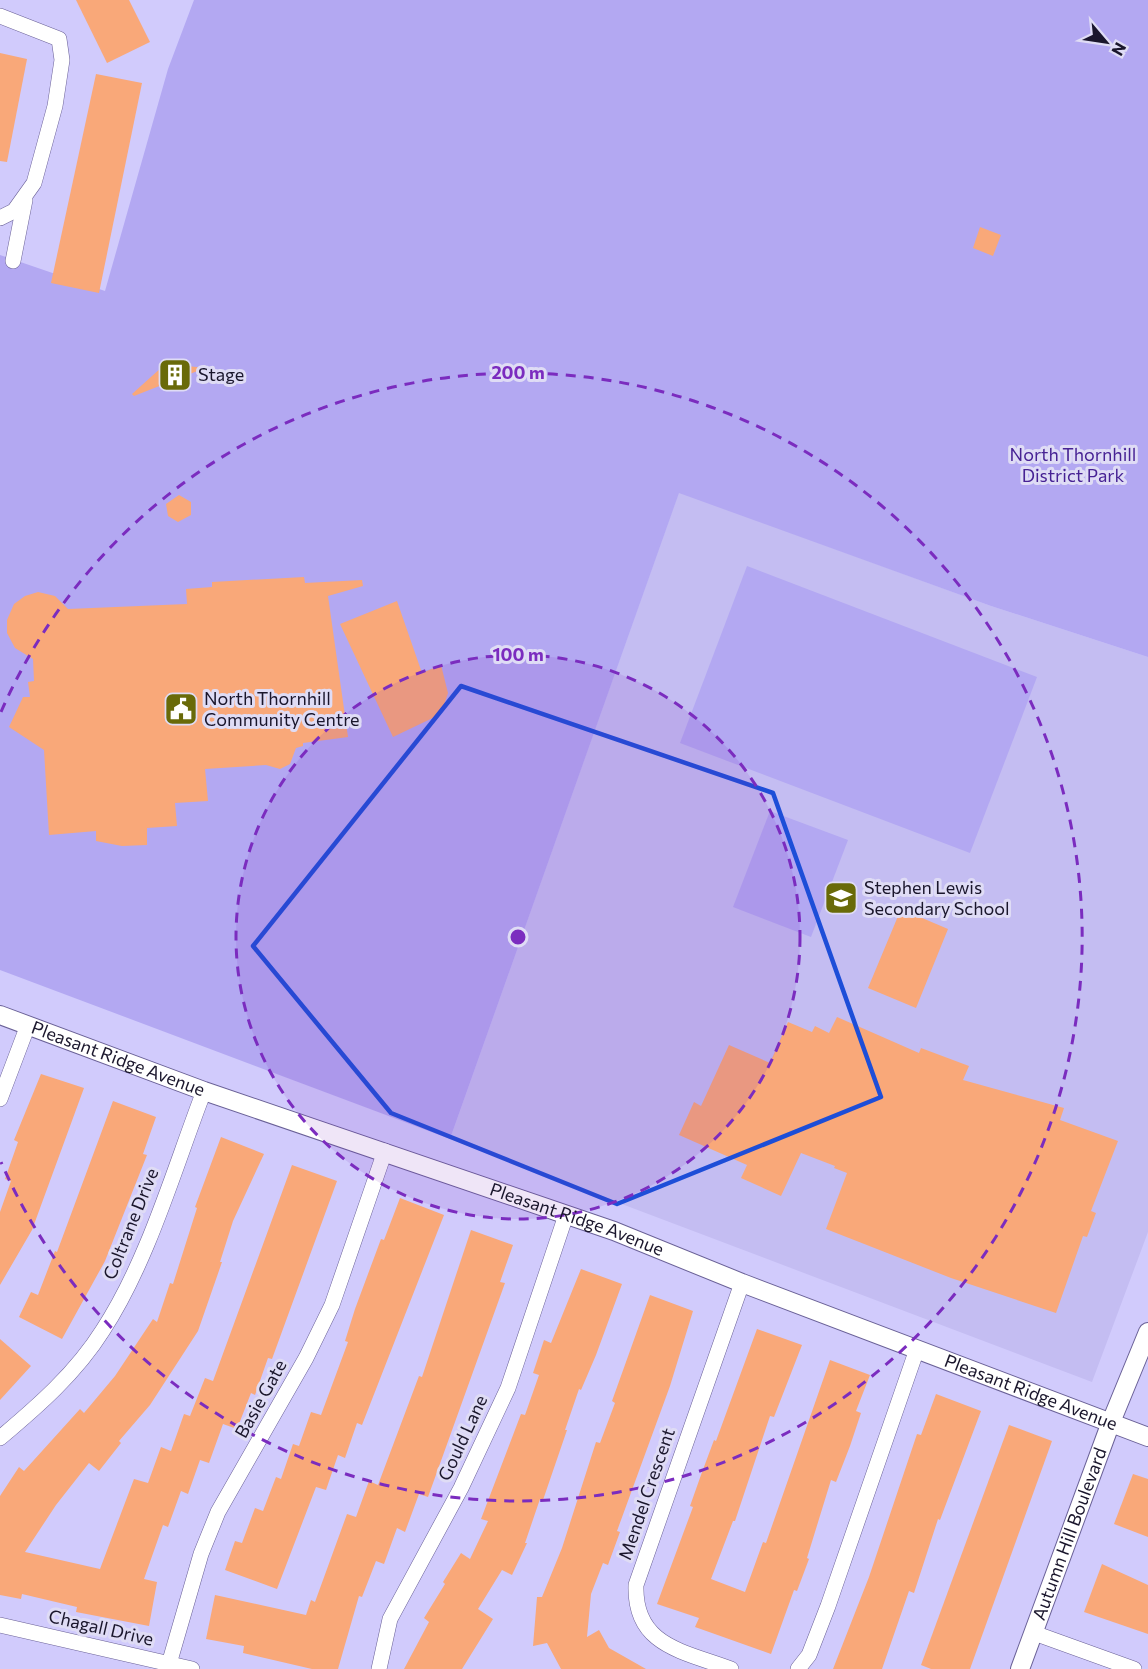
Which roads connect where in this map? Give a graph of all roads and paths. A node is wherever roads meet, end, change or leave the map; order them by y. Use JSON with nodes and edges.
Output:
{"nodes":[{"id":1,"x":0,"y":16,"type":"edge"},
{"id":2,"x":26,"y":196,"type":"junction"},
{"id":3,"x":0,"y":218,"type":"edge"},
{"id":4,"x":12,"y":261,"type":"dead end"},
{"id":5,"x":0,"y":1015,"type":"edge"},
{"id":6,"x":28,"y":1025,"type":"junction"},
{"id":7,"x":204,"y":1091,"type":"junction"},
{"id":8,"x":0,"y":1099,"type":"edge"},
{"id":9,"x":385,"y":1152,"type":"junction"},
{"id":10,"x":566,"y":1215,"type":"junction"},
{"id":11,"x":742,"y":1283,"type":"junction"},
{"id":12,"x":1148,"y":1332,"type":"edge"},
{"id":13,"x":917,"y":1349,"type":"junction"},
{"id":14,"x":1111,"y":1422,"type":"junction"},
{"id":15,"x":1148,"y":1437,"type":"edge"},
{"id":16,"x":0,"y":1438,"type":"edge"},
{"id":17,"x":0,"y":1625,"type":"edge"},
{"id":18,"x":1034,"y":1633,"type":"junction"},
{"id":19,"x":169,"y":1664,"type":"junction"},
{"id":20,"x":192,"y":1669,"type":"edge"},
{"id":21,"x":379,"y":1669,"type":"edge"},
{"id":22,"x":731,"y":1669,"type":"edge"},
{"id":23,"x":798,"y":1669,"type":"edge"},
{"id":24,"x":1020,"y":1669,"type":"edge"},
{"id":25,"x":1134,"y":1669,"type":"edge"}],
"edges":[{"from":1,"to":2,"type":"street"},
{"from":2,"to":3,"type":"street"},
{"from":2,"to":4,"type":"street"},
{"from":5,"to":6,"type":"street","name":"Pleasant Ridge Avenue"},
{"from":6,"to":7,"type":"street","name":"Pleasant Ridge Avenue"},
{"from":6,"to":8,"type":"street"},
{"from":7,"to":9,"type":"street","name":"Pleasant Ridge Avenue"},
{"from":7,"to":16,"type":"street","name":"Coltrane Drive"},
{"from":9,"to":10,"type":"street","name":"Pleasant Ridge Avenue"},
{"from":9,"to":19,"type":"street","name":"Basie Gate"},
{"from":10,"to":11,"type":"street","name":"Pleasant Ridge Avenue"},
{"from":10,"to":21,"type":"street","name":"Gould Lane"},
{"from":11,"to":13,"type":"street","name":"Pleasant Ridge Avenue"},
{"from":11,"to":22,"type":"street","name":"Mendel Crescent"},
{"from":12,"to":14,"type":"street","name":"Autumn Hill Boulevard"},
{"from":13,"to":14,"type":"street","name":"Pleasant Ridge Avenue"},
{"from":13,"to":23,"type":"street"},
{"from":14,"to":15,"type":"street","name":"Pleasant Ridge Avenue"},
{"from":14,"to":18,"type":"street","name":"Autumn Hill Boulevard"},
{"from":17,"to":19,"type":"street","name":"Chagall Drive"},
{"from":18,"to":24,"type":"street","name":"Autumn Hill Boulevard"},
{"from":18,"to":25,"type":"street"},
{"from":19,"to":20,"type":"street","name":"Chagall Drive"}]}
